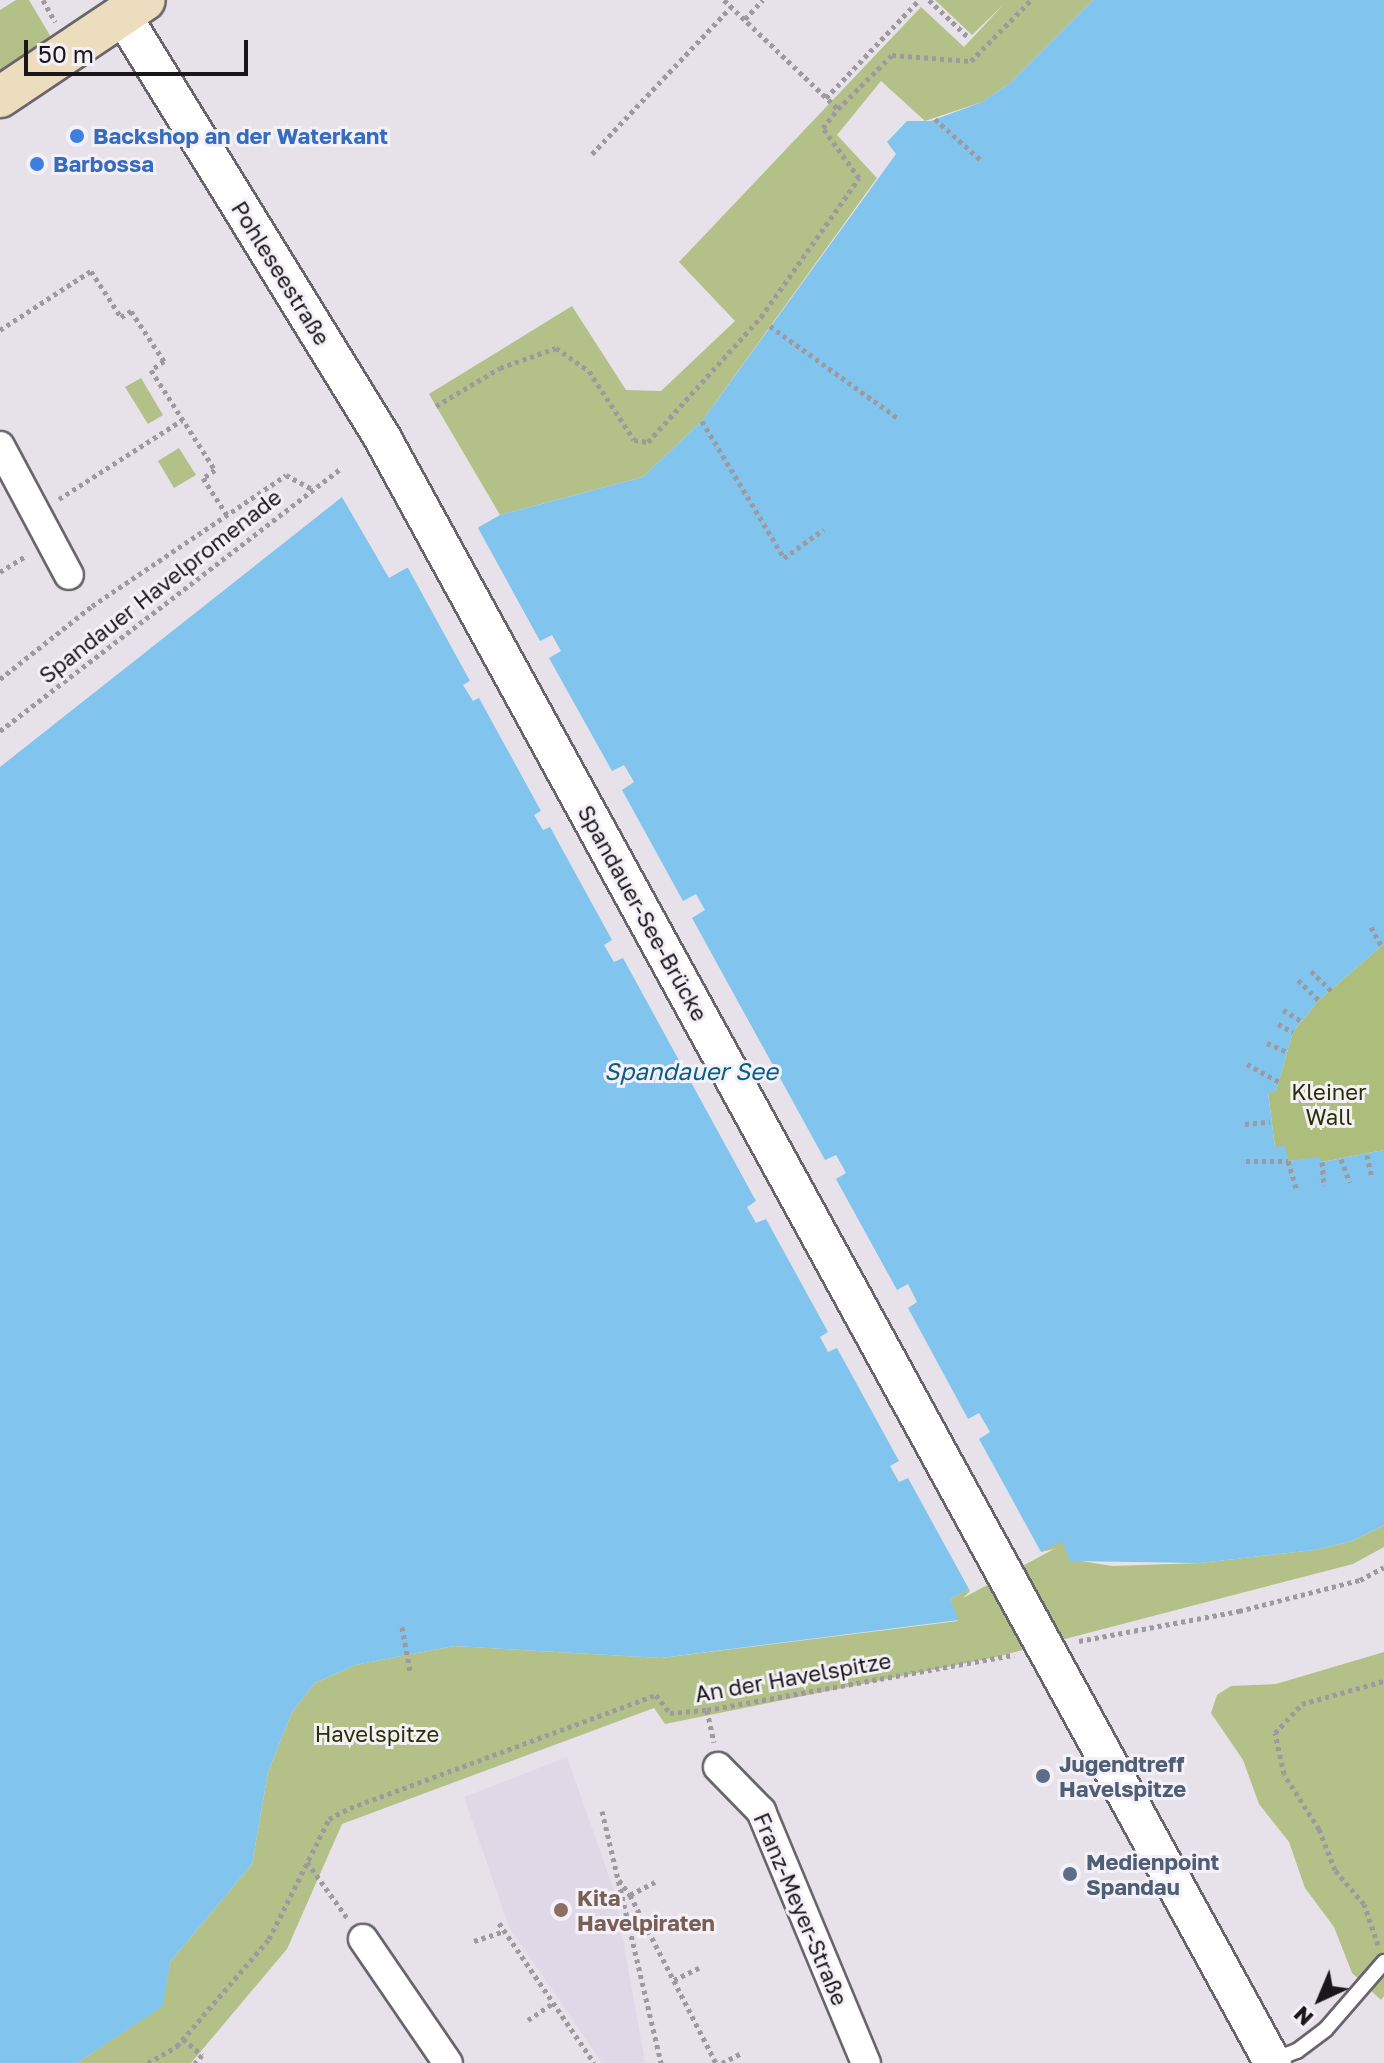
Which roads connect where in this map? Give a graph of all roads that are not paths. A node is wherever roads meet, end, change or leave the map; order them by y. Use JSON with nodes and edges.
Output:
{"nodes":[{"id":1,"x":127,"y":5,"type":"edge"},
{"id":2,"x":0,"y":97,"type":"edge"},
{"id":3,"x":0,"y":446,"type":"edge"},
{"id":4,"x":434,"y":534,"type":"joint"},
{"id":5,"x":69,"y":575,"type":"dead end"},
{"id":6,"x":718,"y":1767,"type":"dead end"},
{"id":7,"x":363,"y":1939,"type":"road end"},
{"id":8,"x":1382,"y":1957,"type":"edge"},
{"id":9,"x":1273,"y":2062,"type":"edge"},
{"id":10,"x":448,"y":2063,"type":"edge"},
{"id":11,"x":866,"y":2063,"type":"edge"}],
"edges":[{"from":1,"to":2,"type":"main road"},
{"from":1,"to":4,"type":"street","name":"Pohleseestraße"},
{"from":3,"to":5,"type":"street"},
{"from":4,"to":9,"type":"street","name":"Spandauer-See-Brücke"},
{"from":6,"to":11,"type":"street","name":"Franz-Meyer-Straße"},
{"from":7,"to":10,"type":"street"},
{"from":8,"to":9,"type":"lane"}]}
